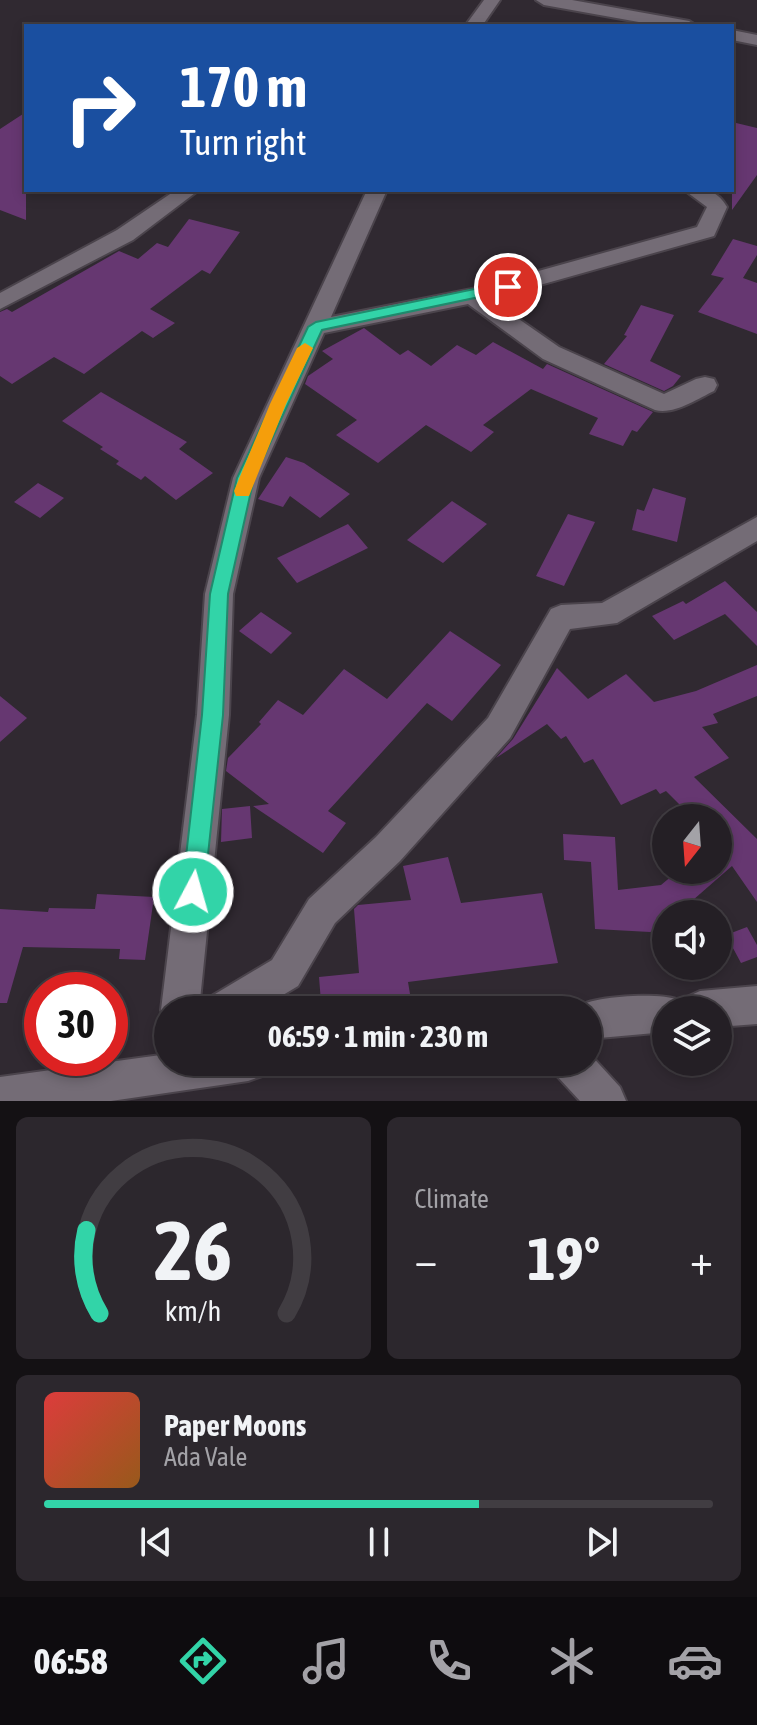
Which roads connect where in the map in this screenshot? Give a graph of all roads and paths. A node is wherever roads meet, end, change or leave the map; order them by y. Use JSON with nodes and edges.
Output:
{"nodes":[{"id":1,"x":492,"y":0,"type":"edge"},
{"id":2,"x":544,"y":0,"type":"edge"},
{"id":3,"x":474,"y":24,"type":"edge"},
{"id":4,"x":678,"y":24,"type":"edge"},
{"id":5,"x":734,"y":35,"type":"edge"},
{"id":6,"x":757,"y":40,"type":"edge"},
{"id":7,"x":186,"y":192,"type":"edge"},
{"id":8,"x":376,"y":192,"type":"edge"},
{"id":9,"x":698,"y":192,"type":"edge"},
{"id":10,"x":471,"y":296,"type":"junction"},
{"id":11,"x":0,"y":302,"type":"edge"},
{"id":12,"x":316,"y":327,"type":"junction"},
{"id":13,"x":705,"y":385,"type":"dead end"},
{"id":14,"x":757,"y":528,"type":"edge"},
{"id":15,"x":182,"y":996,"type":"edge"},
{"id":16,"x":246,"y":996,"type":"edge"},
{"id":17,"x":757,"y":1005,"type":"edge"},
{"id":18,"x":732,"y":1007,"type":"edge"},
{"id":19,"x":652,"y":1014,"type":"edge"},
{"id":20,"x":602,"y":1019,"type":"edge"},
{"id":21,"x":154,"y":1070,"type":"edge"},
{"id":22,"x":584,"y":1076,"type":"edge"},
{"id":23,"x":0,"y":1097,"type":"edge"},
{"id":24,"x":606,"y":1101,"type":"edge"}],
"edges":[{"from":1,"to":3,"type":"street"},
{"from":2,"to":4,"type":"street"},
{"from":5,"to":6,"type":"street"},
{"from":7,"to":11,"type":"street"},
{"from":8,"to":12,"type":"street"},
{"from":9,"to":10,"type":"street"},
{"from":10,"to":12,"type":"street"},
{"from":10,"to":13,"type":"street"},
{"from":12,"to":15,"type":"street"},
{"from":14,"to":16,"type":"street"},
{"from":17,"to":18,"type":"street"},
{"from":19,"to":20,"type":"street"},
{"from":21,"to":23,"type":"street"},
{"from":22,"to":24,"type":"street"}]}
